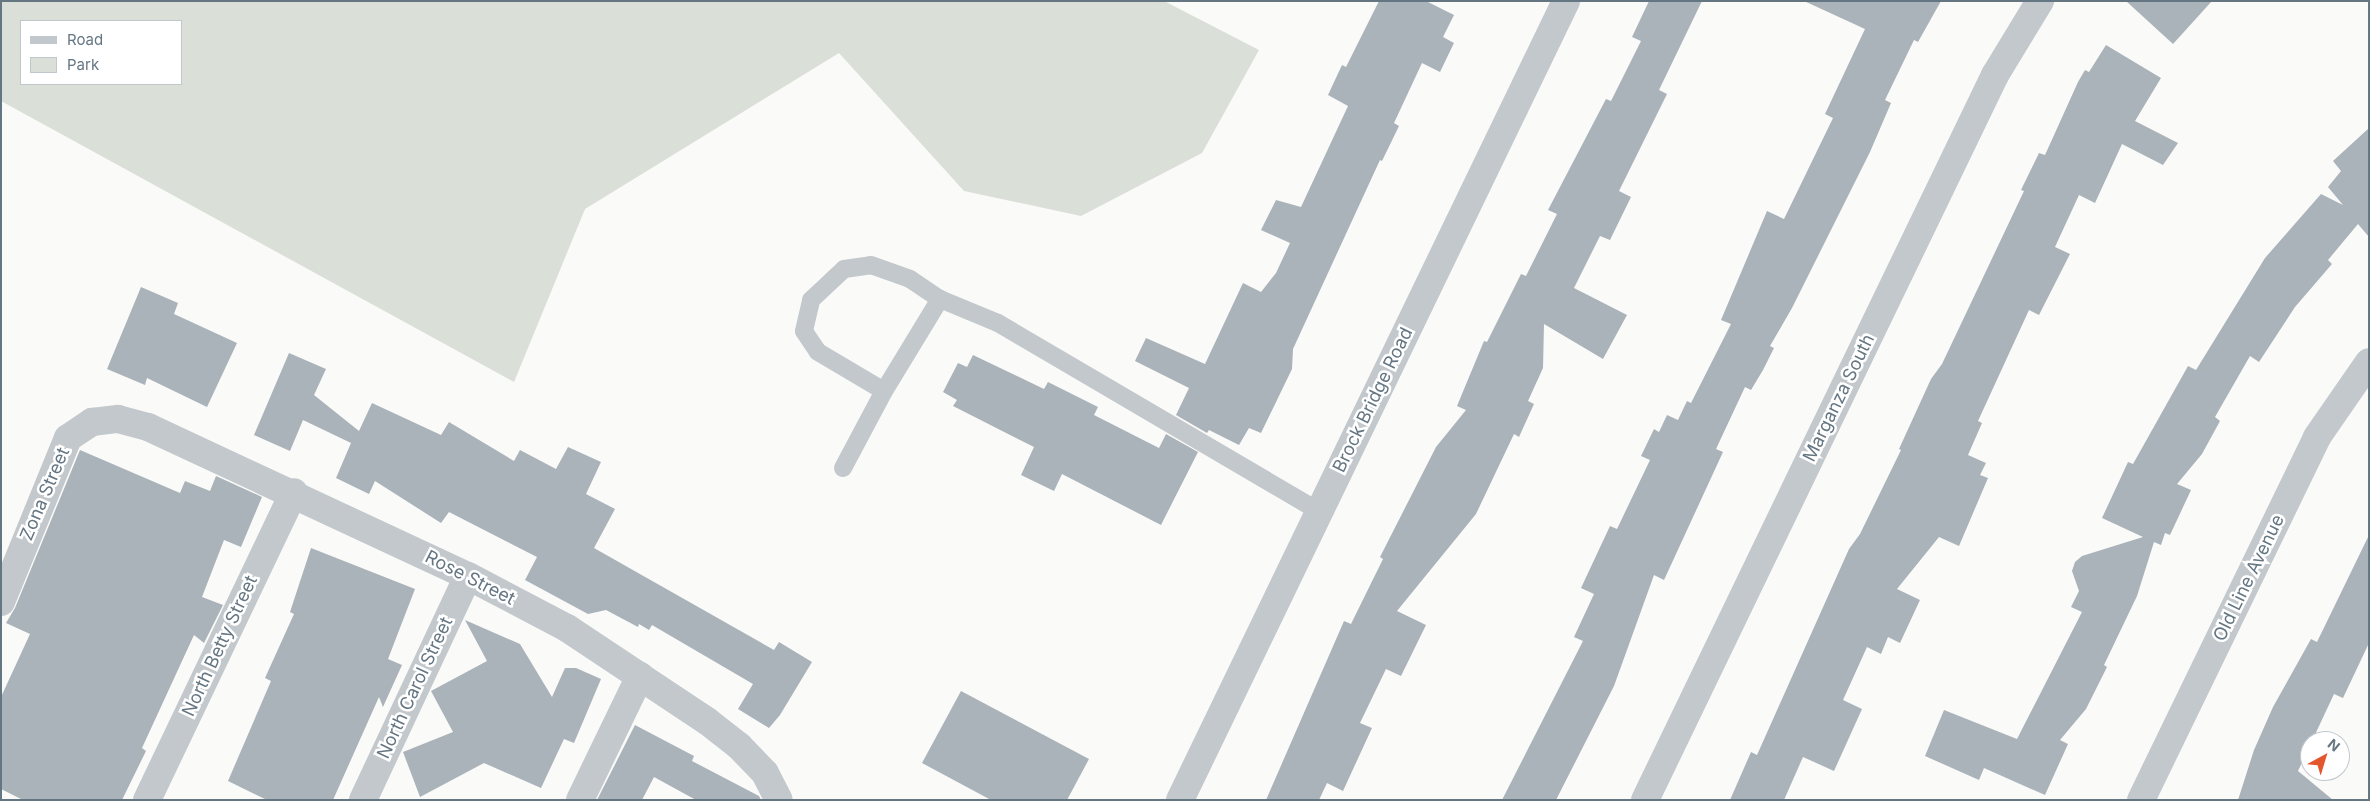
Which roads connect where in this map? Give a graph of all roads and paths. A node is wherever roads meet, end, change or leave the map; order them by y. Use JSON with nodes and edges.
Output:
{"nodes":[{"id":1,"x":1566,"y":1,"type":"edge"},
{"id":2,"x":2040,"y":1,"type":"edge"},
{"id":3,"x":940,"y":299,"type":"junction"},
{"id":4,"x":2369,"y":362,"type":"edge"},
{"id":5,"x":884,"y":391,"type":"junction"},
{"id":6,"x":118,"y":419,"type":"joint"},
{"id":7,"x":843,"y":468,"type":"dead end"},
{"id":8,"x":294,"y":492,"type":"junction"},
{"id":9,"x":1320,"y":511,"type":"junction"},
{"id":10,"x":468,"y":576,"type":"junction"},
{"id":11,"x":1,"y":602,"type":"edge"},
{"id":12,"x":640,"y":676,"type":"junction"},
{"id":13,"x":147,"y":800,"type":"edge"},
{"id":14,"x":363,"y":800,"type":"edge"},
{"id":15,"x":580,"y":800,"type":"edge"},
{"id":16,"x":779,"y":800,"type":"edge"},
{"id":17,"x":1180,"y":800,"type":"edge"},
{"id":18,"x":1645,"y":800,"type":"edge"},
{"id":19,"x":2141,"y":800,"type":"edge"}],
"edges":[{"from":1,"to":9,"type":"street","name":"Brock Bridge Road"},
{"from":2,"to":18,"type":"street","name":"Marganza South"},
{"from":3,"to":5,"type":"lane"},
{"from":3,"to":5,"type":"lane"},
{"from":3,"to":9,"type":"lane"},
{"from":4,"to":19,"type":"street","name":"Old Line Avenue"},
{"from":5,"to":7,"type":"lane"},
{"from":6,"to":8,"type":"street","name":"Rose Street"},
{"from":6,"to":11,"type":"street","name":"Zona Street"},
{"from":8,"to":10,"type":"street","name":"Rose Street"},
{"from":8,"to":13,"type":"street","name":"North Betty Street"},
{"from":9,"to":17,"type":"street","name":"Brock Bridge Road"},
{"from":10,"to":12,"type":"street","name":"Rose Street"},
{"from":10,"to":14,"type":"street","name":"North Carol Street"},
{"from":12,"to":15,"type":"street"},
{"from":12,"to":16,"type":"street","name":"Rose Street"}]}
